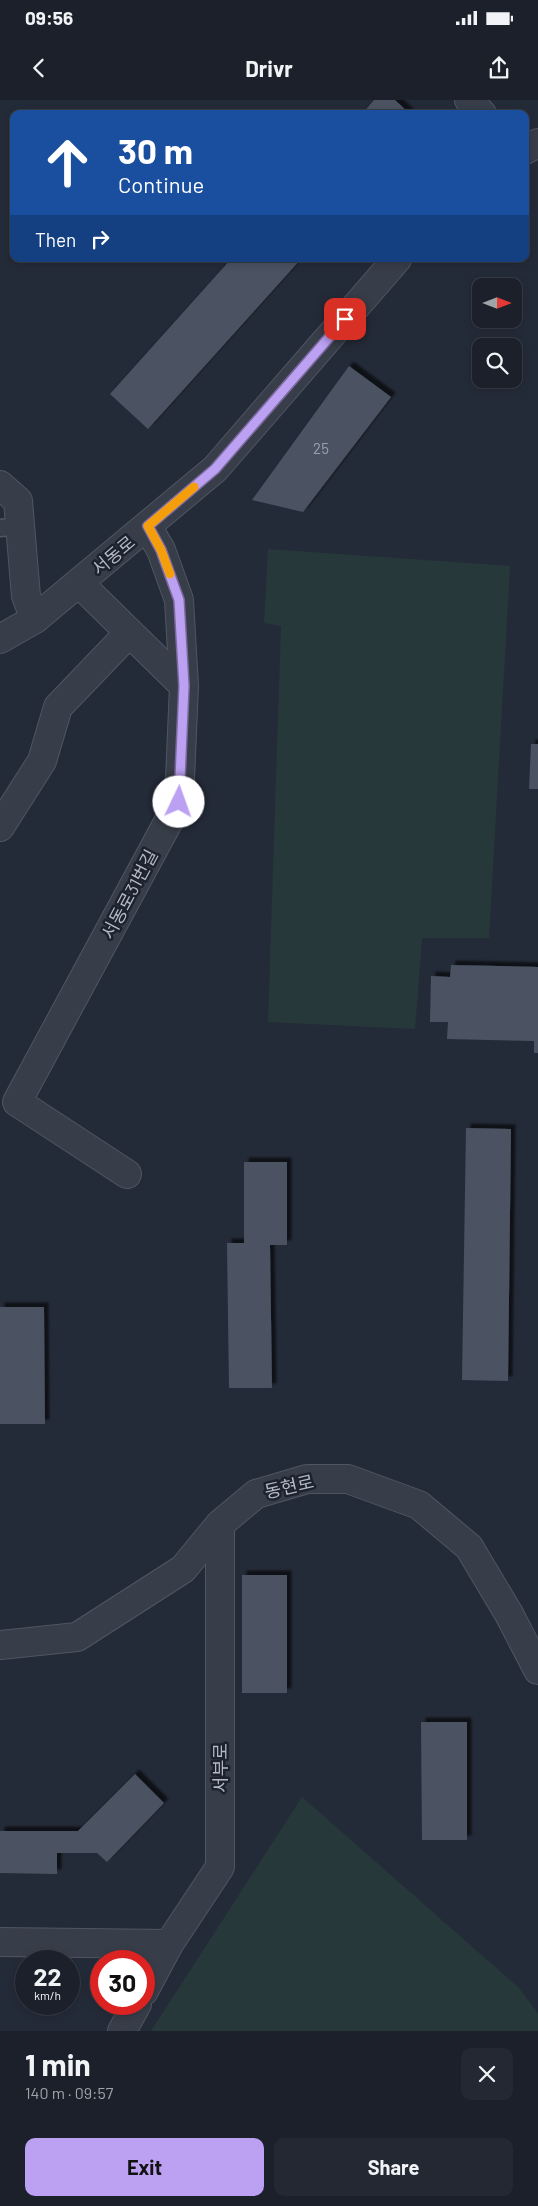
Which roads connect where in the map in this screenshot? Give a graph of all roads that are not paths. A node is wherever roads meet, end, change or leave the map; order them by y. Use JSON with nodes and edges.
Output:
{"nodes":[{"id":1,"x":469,"y":100,"type":"edge"},
{"id":2,"x":478,"y":110,"type":"edge"},
{"id":3,"x":394,"y":262,"type":"edge"},
{"id":4,"x":0,"y":485,"type":"edge"},
{"id":5,"x":148,"y":526,"type":"junction"},
{"id":6,"x":10,"y":527,"type":"edge"},
{"id":7,"x":79,"y":583,"type":"junction"},
{"id":8,"x":36,"y":619,"type":"junction"},
{"id":9,"x":129,"y":633,"type":"junction"},
{"id":10,"x":0,"y":639,"type":"edge"},
{"id":11,"x":184,"y":686,"type":"junction"},
{"id":12,"x":0,"y":827,"type":"edge"},
{"id":13,"x":127,"y":1174,"type":"dead end"},
{"id":14,"x":220,"y":1524,"type":"junction"},
{"id":15,"x":0,"y":1645,"type":"edge"},
{"id":16,"x":538,"y":1670,"type":"edge"},
{"id":17,"x":0,"y":1942,"type":"edge"},
{"id":18,"x":170,"y":1944,"type":"junction"},
{"id":19,"x":155,"y":1971,"type":"edge"},
{"id":20,"x":131,"y":2015,"type":"edge"},
{"id":21,"x":122,"y":2031,"type":"edge"}],
"edges":[{"from":1,"to":2,"type":"street"},
{"from":3,"to":5,"type":"street","name":"서동로"},
{"from":4,"to":6,"type":"street"},
{"from":5,"to":7,"type":"street","name":"서동로"},
{"from":5,"to":11,"type":"street"},
{"from":6,"to":8,"type":"street"},
{"from":7,"to":8,"type":"street","name":"서동로"},
{"from":7,"to":9,"type":"street"},
{"from":8,"to":10,"type":"street","name":"서동로"},
{"from":9,"to":11,"type":"street"},
{"from":9,"to":12,"type":"street"},
{"from":11,"to":13,"type":"street","name":"서동로31번길"},
{"from":14,"to":15,"type":"street","name":"동현로"},
{"from":14,"to":16,"type":"street","name":"동현로"},
{"from":14,"to":18,"type":"street","name":"서부로"},
{"from":17,"to":18,"type":"street"},
{"from":18,"to":19,"type":"street","name":"서부로"},
{"from":20,"to":21,"type":"street"}]}
